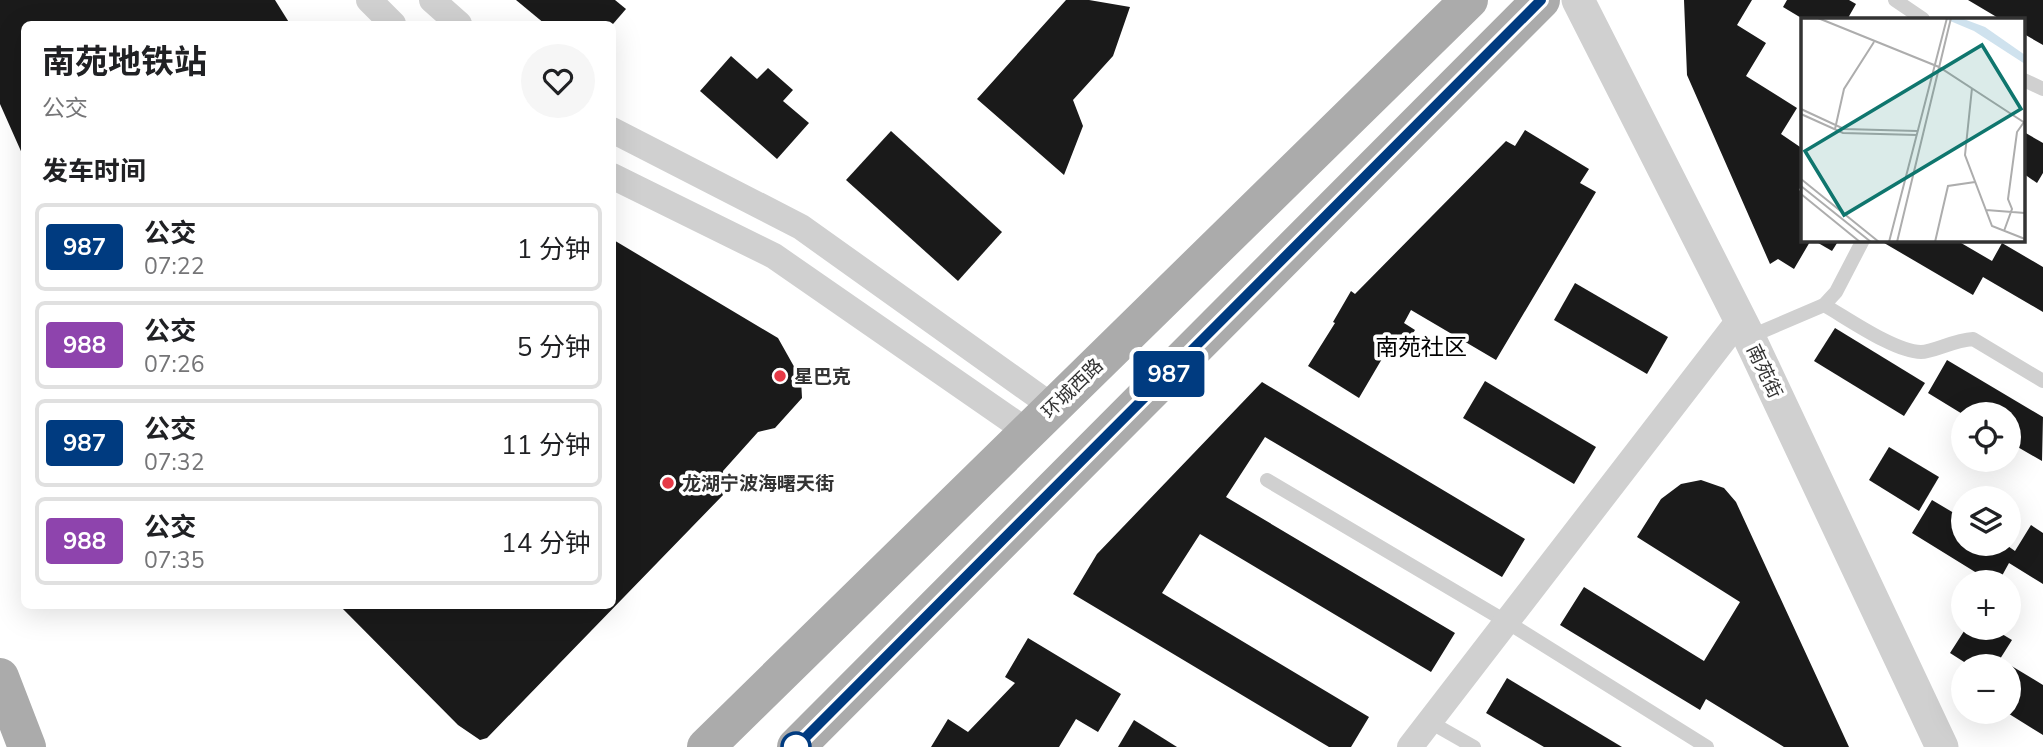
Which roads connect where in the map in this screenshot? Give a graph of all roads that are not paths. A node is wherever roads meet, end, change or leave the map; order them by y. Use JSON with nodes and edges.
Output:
{"nodes":[{"id":1,"x":369,"y":0,"type":"edge"},
{"id":2,"x":432,"y":0,"type":"edge"},
{"id":3,"x":1469,"y":0,"type":"edge"},
{"id":4,"x":1541,"y":0,"type":"edge"},
{"id":5,"x":1578,"y":0,"type":"edge"},
{"id":6,"x":1895,"y":0,"type":"edge"},
{"id":7,"x":1922,"y":18,"type":"edge"},
{"id":8,"x":390,"y":21,"type":"edge"},
{"id":9,"x":455,"y":21,"type":"edge"},
{"id":10,"x":2025,"y":80,"type":"edge"},
{"id":11,"x":2043,"y":89,"type":"edge"},
{"id":12,"x":616,"y":132,"type":"edge"},
{"id":13,"x":616,"y":178,"type":"edge"},
{"id":14,"x":1862,"y":242,"type":"edge"},
{"id":15,"x":1824,"y":305,"type":"junction"},
{"id":16,"x":1745,"y":328,"type":"junction"},
{"id":17,"x":2043,"y":381,"type":"edge"},
{"id":18,"x":1041,"y":419,"type":"junction"},
{"id":19,"x":1267,"y":480,"type":"dead end"},
{"id":20,"x":1507,"y":622,"type":"junction"},
{"id":21,"x":0,"y":677,"type":"edge"},
{"id":22,"x":1430,"y":722,"type":"junction"},
{"id":23,"x":27,"y":747,"type":"edge"},
{"id":24,"x":706,"y":747,"type":"edge"},
{"id":25,"x":796,"y":747,"type":"edge"},
{"id":26,"x":1410,"y":747,"type":"edge"},
{"id":27,"x":1474,"y":747,"type":"edge"},
{"id":28,"x":1707,"y":747,"type":"edge"},
{"id":29,"x":1942,"y":747,"type":"edge"}],
"edges":[{"from":1,"to":8,"type":"street"},
{"from":2,"to":9,"type":"street"},
{"from":3,"to":18,"type":"main road","name":"环城西路"},
{"from":4,"to":25,"type":"main road"},
{"from":5,"to":16,"type":"street","name":"南苑街"},
{"from":6,"to":7,"type":"lane"},
{"from":10,"to":11,"type":"lane"},
{"from":12,"to":18,"type":"street"},
{"from":13,"to":18,"type":"street"},
{"from":14,"to":15,"type":"lane"},
{"from":15,"to":16,"type":"lane"},
{"from":15,"to":17,"type":"lane"},
{"from":16,"to":20,"type":"street"},
{"from":16,"to":29,"type":"street","name":"南苑街"},
{"from":18,"to":24,"type":"main road","name":"环城西路"},
{"from":19,"to":20,"type":"lane"},
{"from":20,"to":22,"type":"street"},
{"from":20,"to":28,"type":"lane"},
{"from":21,"to":23,"type":"main road"},
{"from":22,"to":26,"type":"street"},
{"from":22,"to":27,"type":"lane"}]}
